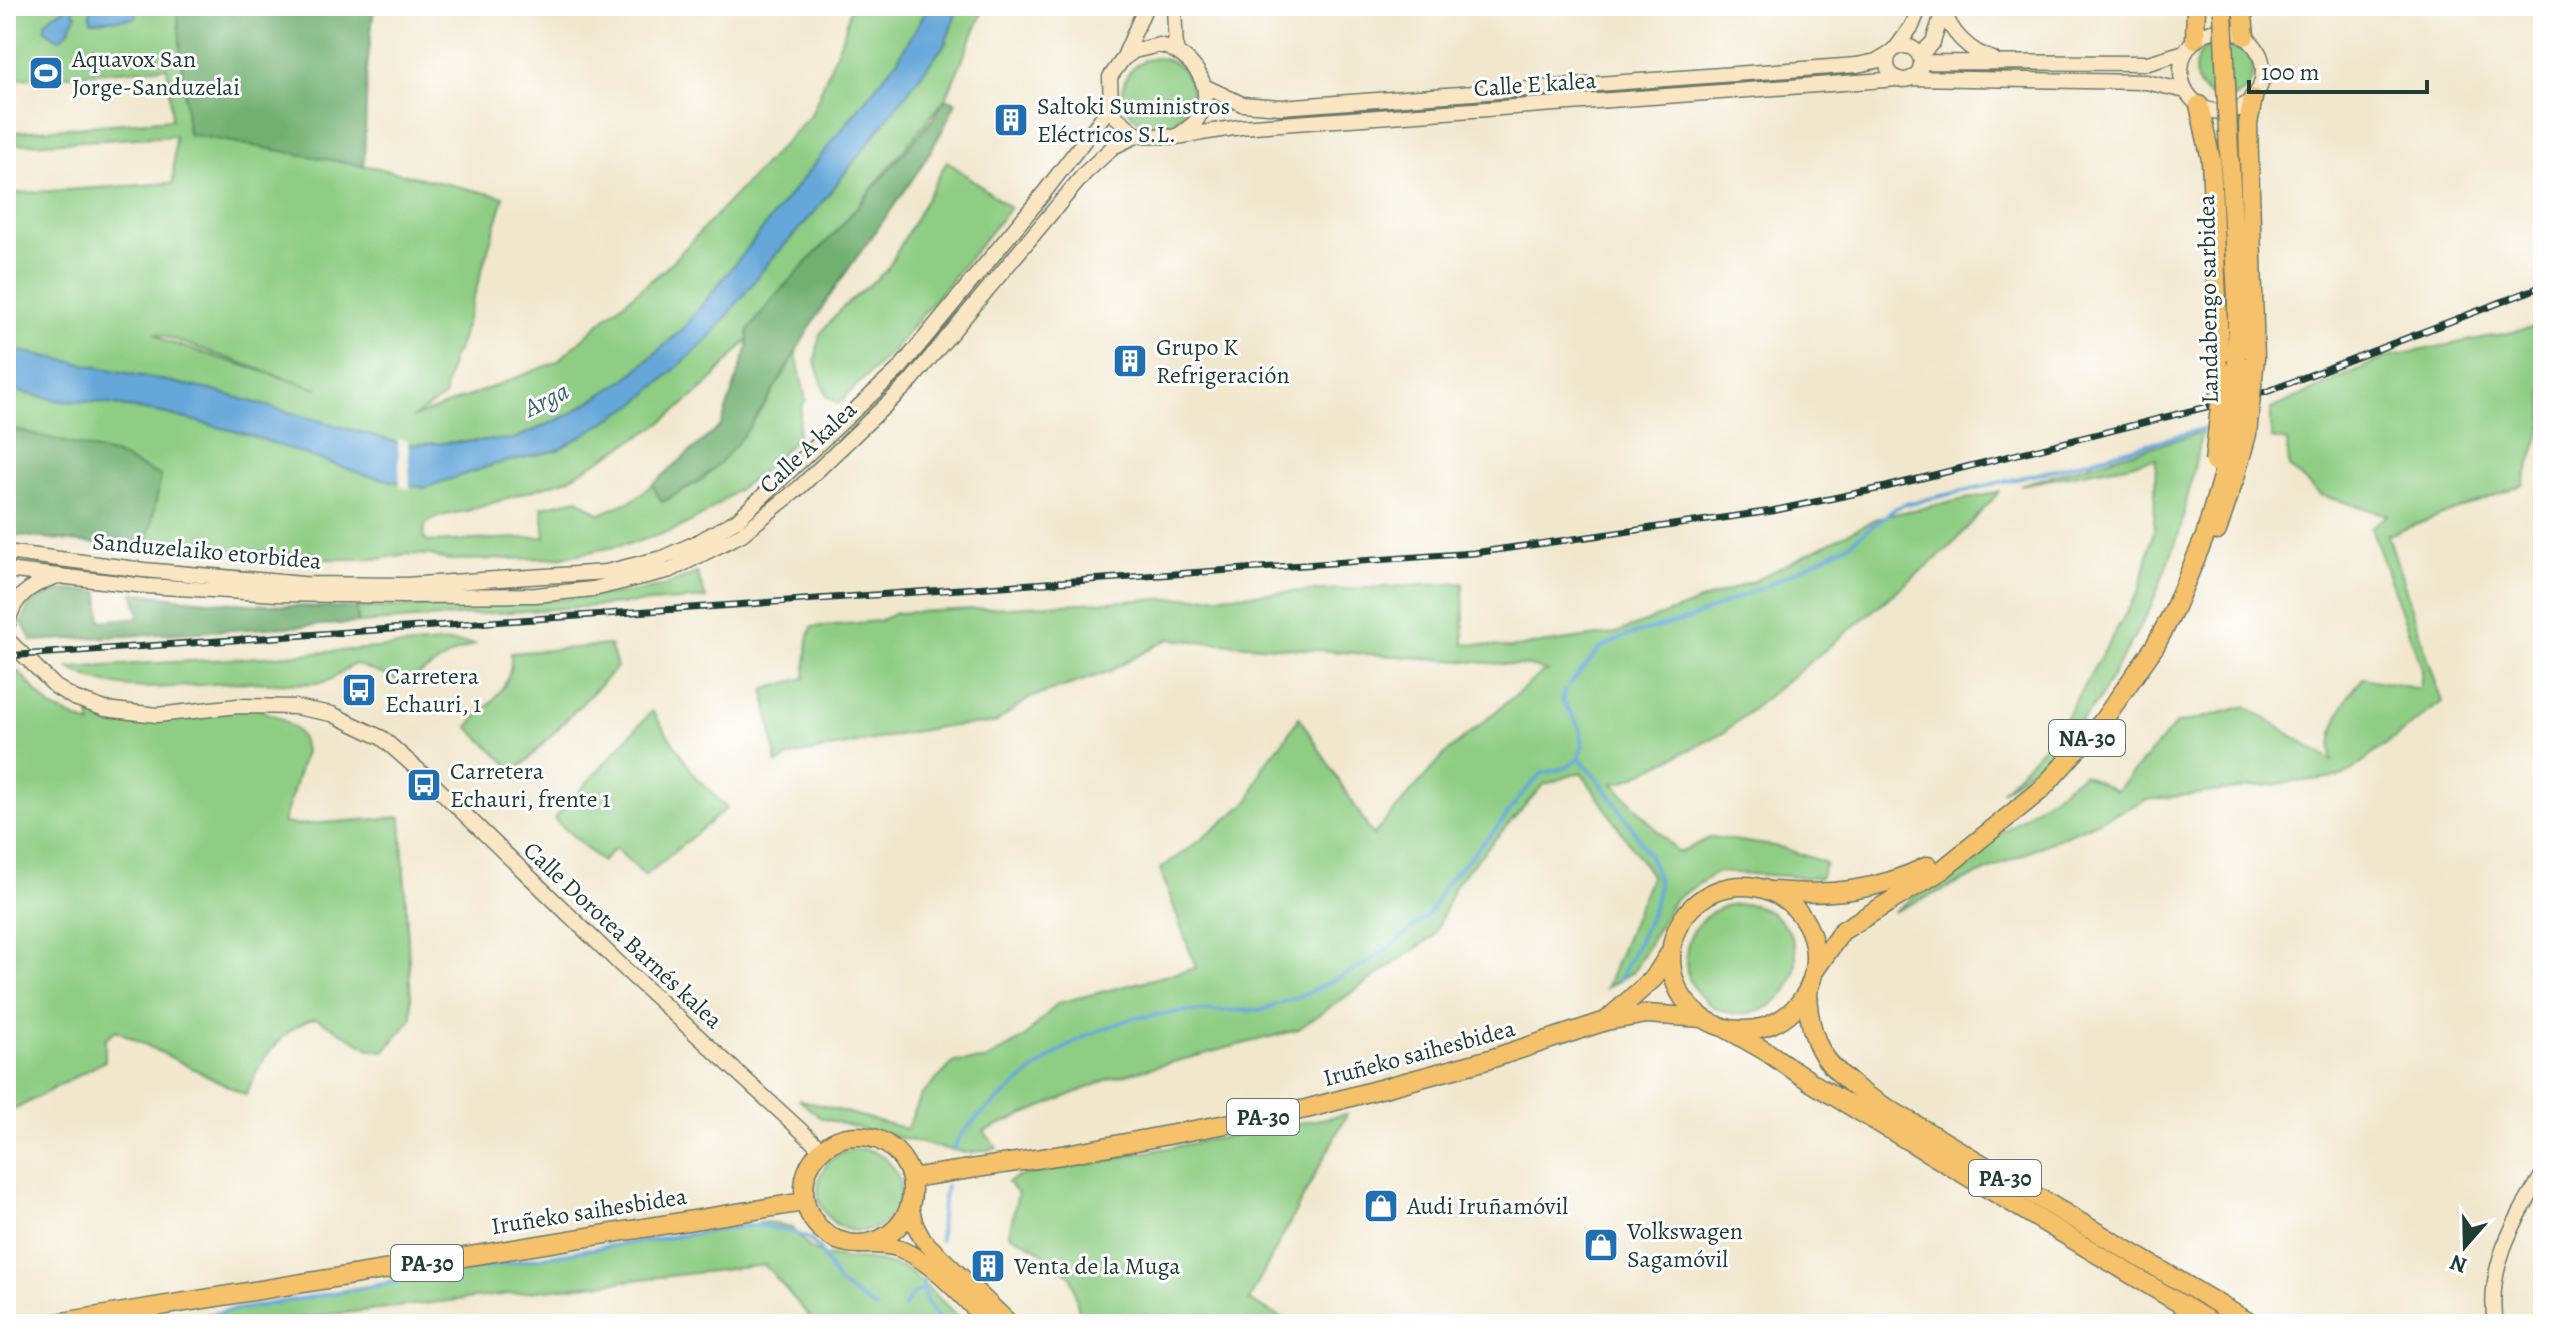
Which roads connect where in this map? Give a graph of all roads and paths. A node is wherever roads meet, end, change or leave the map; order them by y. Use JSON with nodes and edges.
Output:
{"nodes":[{"id":1,"x":1146,"y":6,"type":"edge"},
{"id":2,"x":1174,"y":6,"type":"edge"},
{"id":3,"x":1920,"y":6,"type":"edge"},
{"id":4,"x":2196,"y":6,"type":"edge"},
{"id":5,"x":2242,"y":6,"type":"edge"},
{"id":6,"x":1944,"y":7,"type":"edge"},
{"id":7,"x":2223,"y":9,"type":"edge"},
{"id":8,"x":2245,"y":36,"type":"junction"},
{"id":9,"x":2190,"y":45,"type":"junction"},
{"id":10,"x":1176,"y":49,"type":"junction"},
{"id":11,"x":1894,"y":50,"type":"junction"},
{"id":12,"x":1123,"y":59,"type":"junction"},
{"id":13,"x":1920,"y":59,"type":"junction"},
{"id":14,"x":2005,"y":63,"type":"junction"},
{"id":15,"x":1904,"y":79,"type":"junction"},
{"id":16,"x":1204,"y":86,"type":"junction"},
{"id":17,"x":2186,"y":91,"type":"junction"},
{"id":18,"x":2253,"y":98,"type":"junction"},
{"id":19,"x":2199,"y":105,"type":"junction"},
{"id":20,"x":1111,"y":106,"type":"junction"},
{"id":21,"x":1138,"y":135,"type":"junction"},
{"id":22,"x":1176,"y":137,"type":"junction"},
{"id":23,"x":2237,"y":362,"type":"junction"},
{"id":24,"x":2224,"y":472,"type":"junction"},
{"id":25,"x":6,"y":555,"type":"edge"},
{"id":26,"x":6,"y":570,"type":"edge"},
{"id":27,"x":57,"y":576,"type":"junction"},
{"id":28,"x":405,"y":591,"type":"junction"},
{"id":29,"x":12,"y":600,"type":"edge"},
{"id":30,"x":2172,"y":614,"type":"junction"},
{"id":31,"x":9,"y":632,"type":"edge"},
{"id":32,"x":1977,"y":842,"type":"junction"},
{"id":33,"x":1770,"y":891,"type":"junction"},
{"id":34,"x":1671,"y":951,"type":"junction"},
{"id":35,"x":1815,"y":970,"type":"junction"},
{"id":36,"x":1807,"y":993,"type":"junction"},
{"id":37,"x":1703,"y":1018,"type":"junction"},
{"id":38,"x":1606,"y":1021,"type":"junction"},
{"id":39,"x":1725,"y":1028,"type":"junction"},
{"id":40,"x":821,"y":1149,"type":"junction"},
{"id":41,"x":2543,"y":1174,"type":"edge"},
{"id":42,"x":911,"y":1178,"type":"junction"},
{"id":43,"x":804,"y":1202,"type":"junction"},
{"id":44,"x":910,"y":1206,"type":"junction"},
{"id":45,"x":859,"y":1245,"type":"junction"},
{"id":46,"x":50,"y":1324,"type":"edge"},
{"id":47,"x":989,"y":1324,"type":"edge"},
{"id":48,"x":1011,"y":1324,"type":"edge"},
{"id":49,"x":2214,"y":1324,"type":"edge"},
{"id":50,"x":2252,"y":1324,"type":"edge"},
{"id":51,"x":2495,"y":1324,"type":"edge"}],
"edges":[{"from":1,"to":12,"type":"main road"},
{"from":2,"to":10,"type":"main road"},
{"from":3,"to":11,"type":"main road"},
{"from":4,"to":9,"type":"highway"},
{"from":5,"to":8,"type":"highway"},
{"from":6,"to":13,"type":"main road"},
{"from":6,"to":14,"type":"main road"},
{"from":7,"to":23,"type":"highway","name":"Landabengo sarbidea","number":"NA-30","bridge":true},
{"from":8,"to":9,"type":"main road"},
{"from":8,"to":18,"type":"main road"},
{"from":9,"to":14,"type":"main road"},
{"from":9,"to":17,"type":"main road"},
{"from":10,"to":12,"type":"main road"},
{"from":10,"to":16,"type":"main road"},
{"from":11,"to":13,"type":"main road"},
{"from":11,"to":15,"type":"main road"},
{"from":11,"to":16,"type":"main road","name":"Calle E kalea"},
{"from":12,"to":20,"type":"main road"},
{"from":13,"to":14,"type":"main road"},
{"from":13,"to":15,"type":"main road"},
{"from":15,"to":17,"type":"main road","name":"Calle E kalea"},
{"from":15,"to":22,"type":"main road","name":"Calle E kalea"},
{"from":16,"to":22,"type":"main road"},
{"from":17,"to":19,"type":"main road"},
{"from":18,"to":19,"type":"main road"},
{"from":18,"to":23,"type":"highway"},
{"from":19,"to":23,"type":"highway"},
{"from":20,"to":21,"type":"main road"},
{"from":20,"to":28,"type":"main road","name":"Calle A kalea"},
{"from":21,"to":22,"type":"main road"},
{"from":21,"to":28,"type":"main road","name":"Calle A kalea"},
{"from":23,"to":24,"type":"highway","name":"Landabengo sarbidea","number":"NA-30","bridge":true},
{"from":24,"to":30,"type":"highway","name":"Landabengo sarbidea","number":"NA-30"},
{"from":24,"to":30,"type":"highway"},
{"from":25,"to":28,"type":"main road","name":"Sanduzelaiko etorbidea"},
{"from":26,"to":27,"type":"main road","name":"Sanduzelaiko etorbidea"},
{"from":27,"to":28,"type":"main road","name":"Sanduzelaiko etorbidea"},
{"from":27,"to":29,"type":"main road"},
{"from":29,"to":31,"type":"main road"},
{"from":30,"to":32,"type":"highway","name":"Landabengo sarbidea","number":"NA-30"},
{"from":31,"to":40,"type":"main road","name":"Calle Dorotea Barnés kalea"},
{"from":32,"to":33,"type":"highway","name":"Landabengo sarbidea","number":"NA-30"},
{"from":32,"to":35,"type":"highway","name":"Landabengo sarbidea","number":"NA-30"},
{"from":33,"to":34,"type":"highway","number":"PA-30"},
{"from":33,"to":35,"type":"highway","number":"PA-30"},
{"from":34,"to":37,"type":"highway","number":"PA-30"},
{"from":34,"to":38,"type":"highway","name":"Iruñeko saihesbidea","number":"PA-30"},
{"from":35,"to":36,"type":"highway","number":"PA-30"},
{"from":36,"to":39,"type":"highway","number":"PA-30"},
{"from":36,"to":50,"type":"highway","number":"PA-30"},
{"from":37,"to":38,"type":"highway","name":"Iruñeko saihesbidea","number":"PA-30"},
{"from":37,"to":39,"type":"highway","number":"PA-30"},
{"from":38,"to":42,"type":"highway","name":"Iruñeko saihesbidea","number":"PA-30"},
{"from":39,"to":49,"type":"highway","number":"PA-30"},
{"from":40,"to":42,"type":"highway"},
{"from":40,"to":43,"type":"highway"},
{"from":41,"to":51,"type":"main road"},
{"from":42,"to":44,"type":"highway"},
{"from":43,"to":45,"type":"highway"},
{"from":43,"to":46,"type":"highway","name":"Iruñeko saihesbidea","number":"PA-30"},
{"from":44,"to":45,"type":"highway"},
{"from":44,"to":48,"type":"main road"},
{"from":45,"to":47,"type":"main road"}]}
